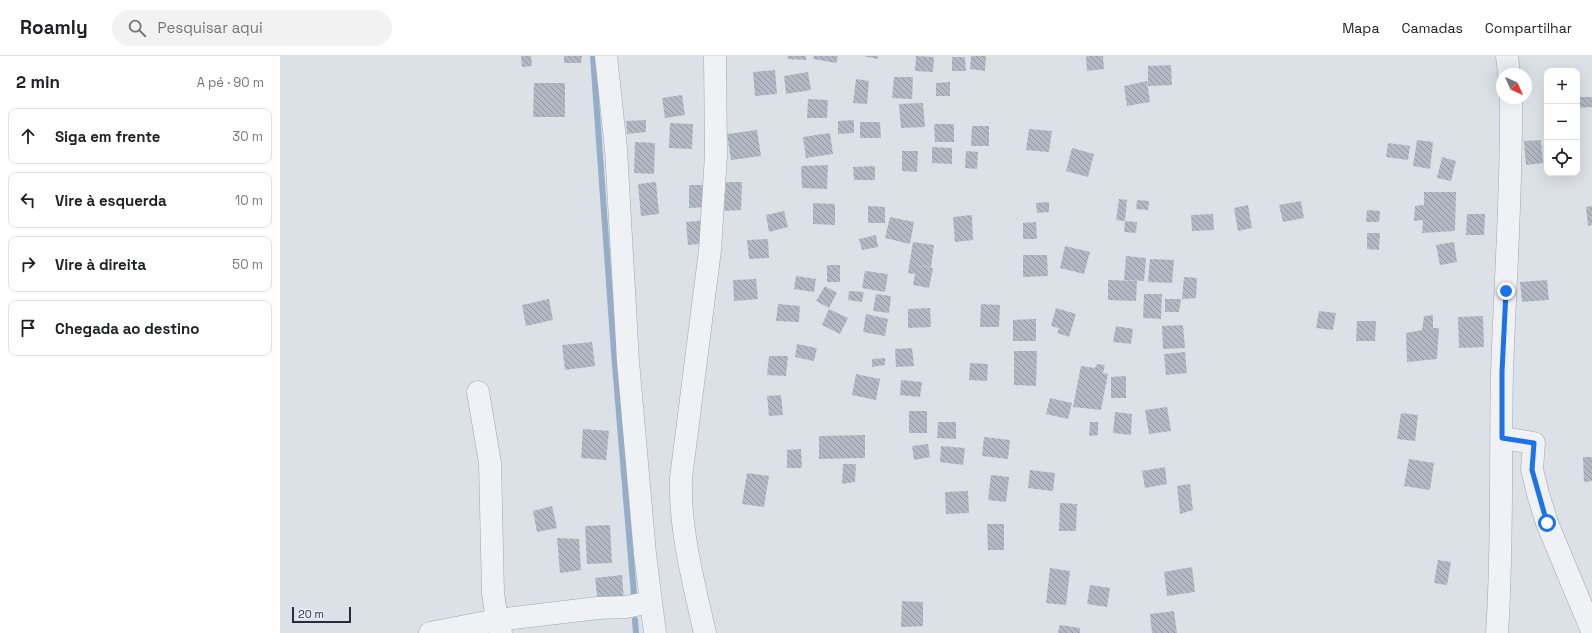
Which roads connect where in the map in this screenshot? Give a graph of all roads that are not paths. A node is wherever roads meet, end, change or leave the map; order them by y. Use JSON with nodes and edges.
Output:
{"nodes":[{"id":1,"x":606,"y":56,"type":"edge"},
{"id":2,"x":714,"y":56,"type":"edge"},
{"id":3,"x":1507,"y":56,"type":"edge"},
{"id":4,"x":1508,"y":68,"type":"edge"},
{"id":5,"x":1511,"y":104,"type":"edge"},
{"id":6,"x":478,"y":392,"type":"dead end"},
{"id":7,"x":1502,"y":438,"type":"junction"},
{"id":8,"x":650,"y":602,"type":"junction"},
{"id":9,"x":499,"y":627,"type":"edge"},
{"id":10,"x":1592,"y":631,"type":"edge"},
{"id":11,"x":430,"y":633,"type":"edge"},
{"id":12,"x":655,"y":633,"type":"edge"},
{"id":13,"x":705,"y":633,"type":"edge"},
{"id":14,"x":1497,"y":633,"type":"edge"}],
"edges":[{"from":1,"to":8,"type":"street"},
{"from":2,"to":13,"type":"street"},
{"from":3,"to":4,"type":"street"},
{"from":5,"to":7,"type":"street"},
{"from":6,"to":9,"type":"street"},
{"from":7,"to":10,"type":"street"},
{"from":7,"to":14,"type":"street"},
{"from":8,"to":9,"type":"street"},
{"from":8,"to":12,"type":"street"},
{"from":9,"to":11,"type":"street"}]}
